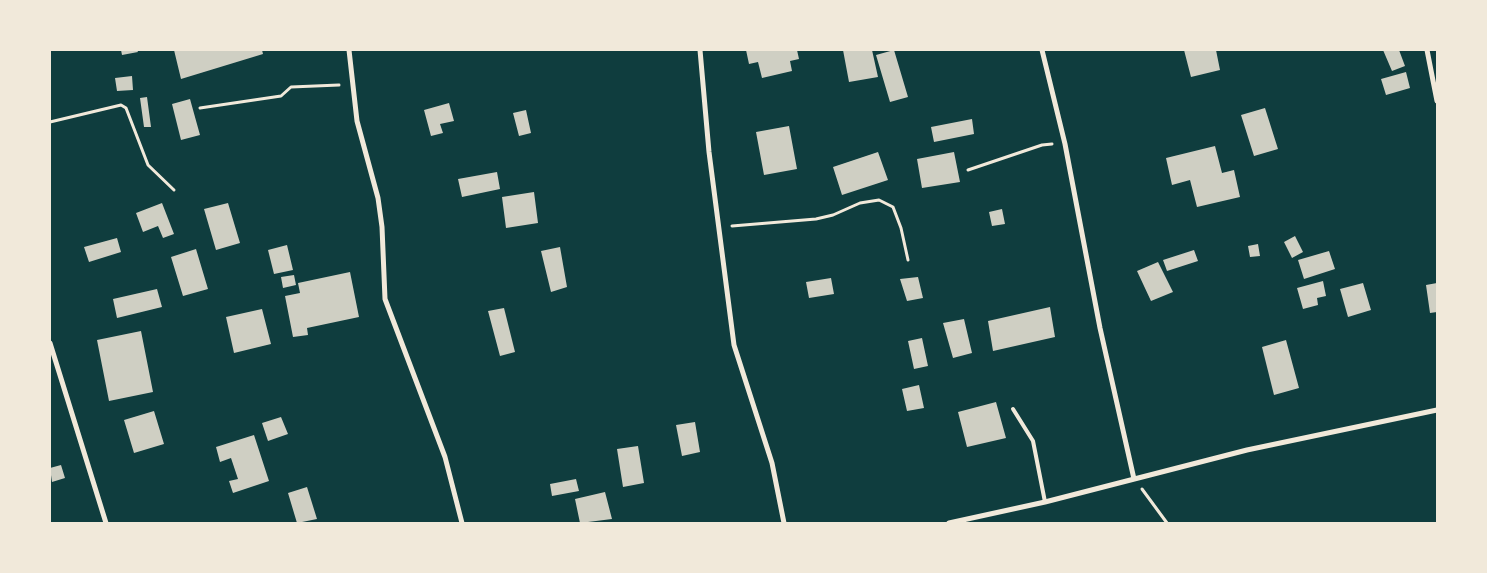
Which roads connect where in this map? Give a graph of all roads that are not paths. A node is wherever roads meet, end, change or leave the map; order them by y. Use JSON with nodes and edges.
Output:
{"nodes":[{"id":1,"x":349,"y":50,"type":"edge"},
{"id":2,"x":700,"y":50,"type":"edge"},
{"id":3,"x":1042,"y":50,"type":"edge"},
{"id":4,"x":1427,"y":50,"type":"edge"},
{"id":5,"x":1437,"y":101,"type":"edge"},
{"id":6,"x":50,"y":343,"type":"edge"},
{"id":7,"x":1013,"y":409,"type":"dead end"},
{"id":8,"x":1437,"y":410,"type":"edge"},
{"id":9,"x":1134,"y":479,"type":"junction"},
{"id":10,"x":1046,"y":502,"type":"junction"},
{"id":11,"x":106,"y":523,"type":"edge"},
{"id":12,"x":462,"y":523,"type":"edge"},
{"id":13,"x":784,"y":523,"type":"edge"},
{"id":14,"x":949,"y":523,"type":"edge"}],
"edges":[{"from":1,"to":12,"type":"street"},
{"from":2,"to":13,"type":"street"},
{"from":3,"to":9,"type":"street"},
{"from":4,"to":5,"type":"street"},
{"from":6,"to":11,"type":"street"},
{"from":7,"to":10,"type":"lane"},
{"from":8,"to":9,"type":"street"},
{"from":9,"to":10,"type":"street"},
{"from":10,"to":14,"type":"street"}]}
